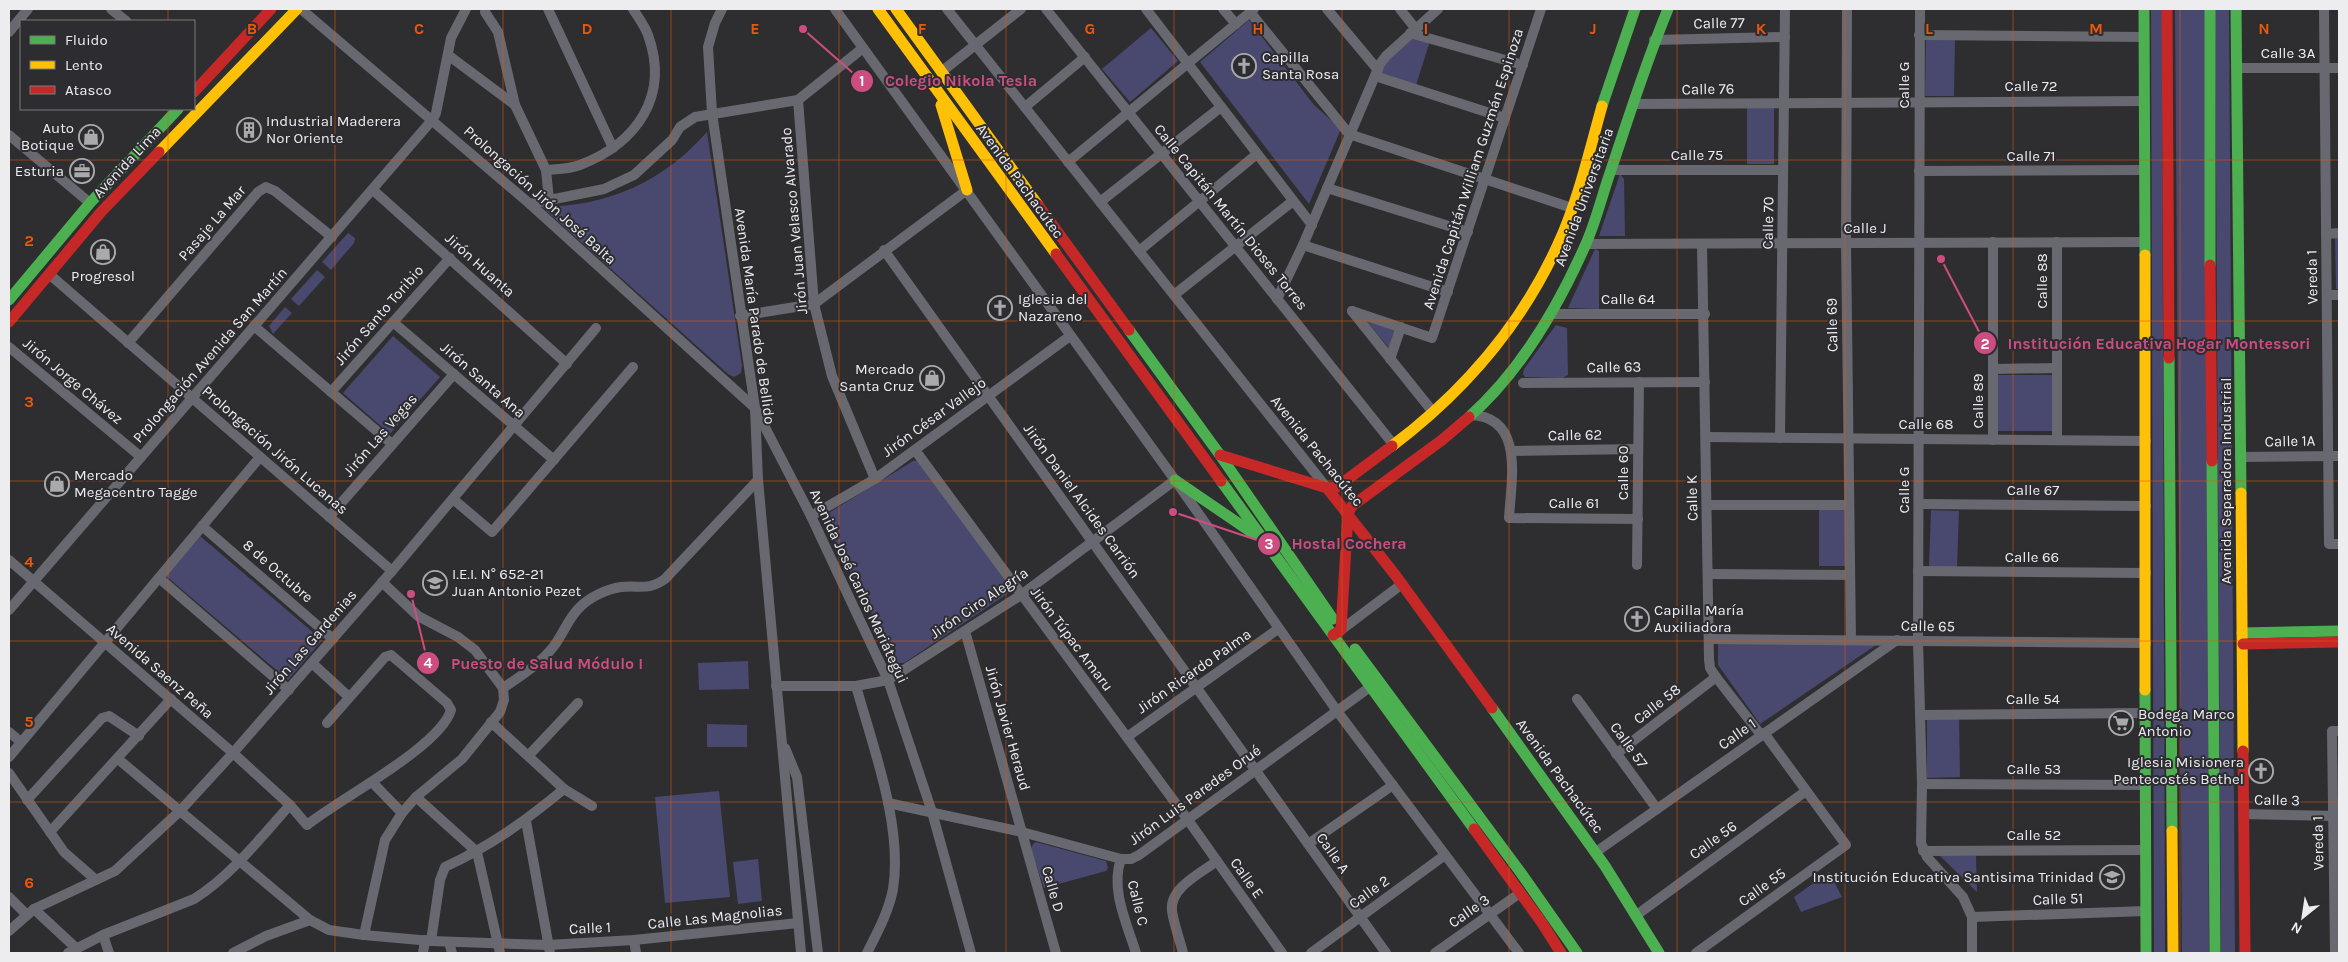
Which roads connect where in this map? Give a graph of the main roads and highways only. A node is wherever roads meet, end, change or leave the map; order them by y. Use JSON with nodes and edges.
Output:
{"nodes":[{"id":1,"x":271,"y":9,"type":"edge"},
{"id":2,"x":297,"y":9,"type":"edge"},
{"id":3,"x":878,"y":9,"type":"edge"},
{"id":4,"x":896,"y":9,"type":"edge"},
{"id":5,"x":1635,"y":9,"type":"edge"},
{"id":6,"x":1668,"y":9,"type":"edge"},
{"id":7,"x":2144,"y":9,"type":"edge"},
{"id":8,"x":2166,"y":9,"type":"edge"},
{"id":9,"x":2210,"y":9,"type":"edge"},
{"id":10,"x":2236,"y":9,"type":"edge"},
{"id":11,"x":196,"y":84,"type":"edge"},
{"id":12,"x":938,"y":94,"type":"junction"},
{"id":13,"x":177,"y":110,"type":"edge"},
{"id":14,"x":966,"y":190,"type":"road end"},
{"id":15,"x":9,"y":300,"type":"edge"},
{"id":16,"x":9,"y":322,"type":"edge"},
{"id":17,"x":1220,"y":455,"type":"junction"},
{"id":18,"x":1175,"y":480,"type":"road end"},
{"id":19,"x":1327,"y":488,"type":"junction"},
{"id":20,"x":1348,"y":513,"type":"junction"},
{"id":21,"x":1264,"y":540,"type":"junction"},
{"id":22,"x":2339,"y":631,"type":"edge"},
{"id":23,"x":1337,"y":632,"type":"junction"},
{"id":24,"x":2242,"y":639,"type":"junction"},
{"id":25,"x":2339,"y":642,"type":"edge"},
{"id":26,"x":1562,"y":953,"type":"edge"},
{"id":27,"x":1577,"y":953,"type":"edge"},
{"id":28,"x":1659,"y":953,"type":"edge"},
{"id":29,"x":2146,"y":953,"type":"edge"},
{"id":30,"x":2173,"y":953,"type":"edge"},
{"id":31,"x":2215,"y":953,"type":"edge"},
{"id":32,"x":2244,"y":953,"type":"edge"}],
"edges":[{"from":1,"to":11,"type":"main road"},
{"from":2,"to":16,"type":"main road","name":"Avenida Lima"},
{"from":3,"to":12,"type":"main road","name":"Avenida Pachacútec"},
{"from":4,"to":17,"type":"main road","name":"Avenida Pachacútec"},
{"from":5,"to":19,"type":"main road","name":"Avenida Universitaria"},
{"from":6,"to":20,"type":"main road","name":"Avenida Universitaria"},
{"from":7,"to":29,"type":"main road"},
{"from":8,"to":30,"type":"main road"},
{"from":9,"to":31,"type":"main road","name":"Avenida Separadora Industrial"},
{"from":10,"to":24,"type":"main road","name":"Avenida Separadora Industrial"},
{"from":12,"to":14,"type":"main road"},
{"from":12,"to":21,"type":"main road","name":"Avenida Pachacútec"},
{"from":13,"to":15,"type":"main road","name":"Avenida Lima"},
{"from":17,"to":19,"type":"main road"},
{"from":17,"to":23,"type":"main road","name":"Avenida Pachacútec"},
{"from":18,"to":21,"type":"main road"},
{"from":19,"to":20,"type":"main road","name":"Avenida Pachacútec"},
{"from":20,"to":23,"type":"main road"},
{"from":20,"to":28,"type":"main road","name":"Avenida Pachacútec"},
{"from":21,"to":23,"type":"main road","name":"Avenida Pachacútec"},
{"from":22,"to":24,"type":"main road"},
{"from":23,"to":26,"type":"main road","name":"Avenida Pachacútec"},
{"from":23,"to":27,"type":"main road","name":"Avenida Pachacútec"},
{"from":24,"to":25,"type":"main road"},
{"from":24,"to":32,"type":"main road","name":"Avenida Separadora Industrial"}]}
